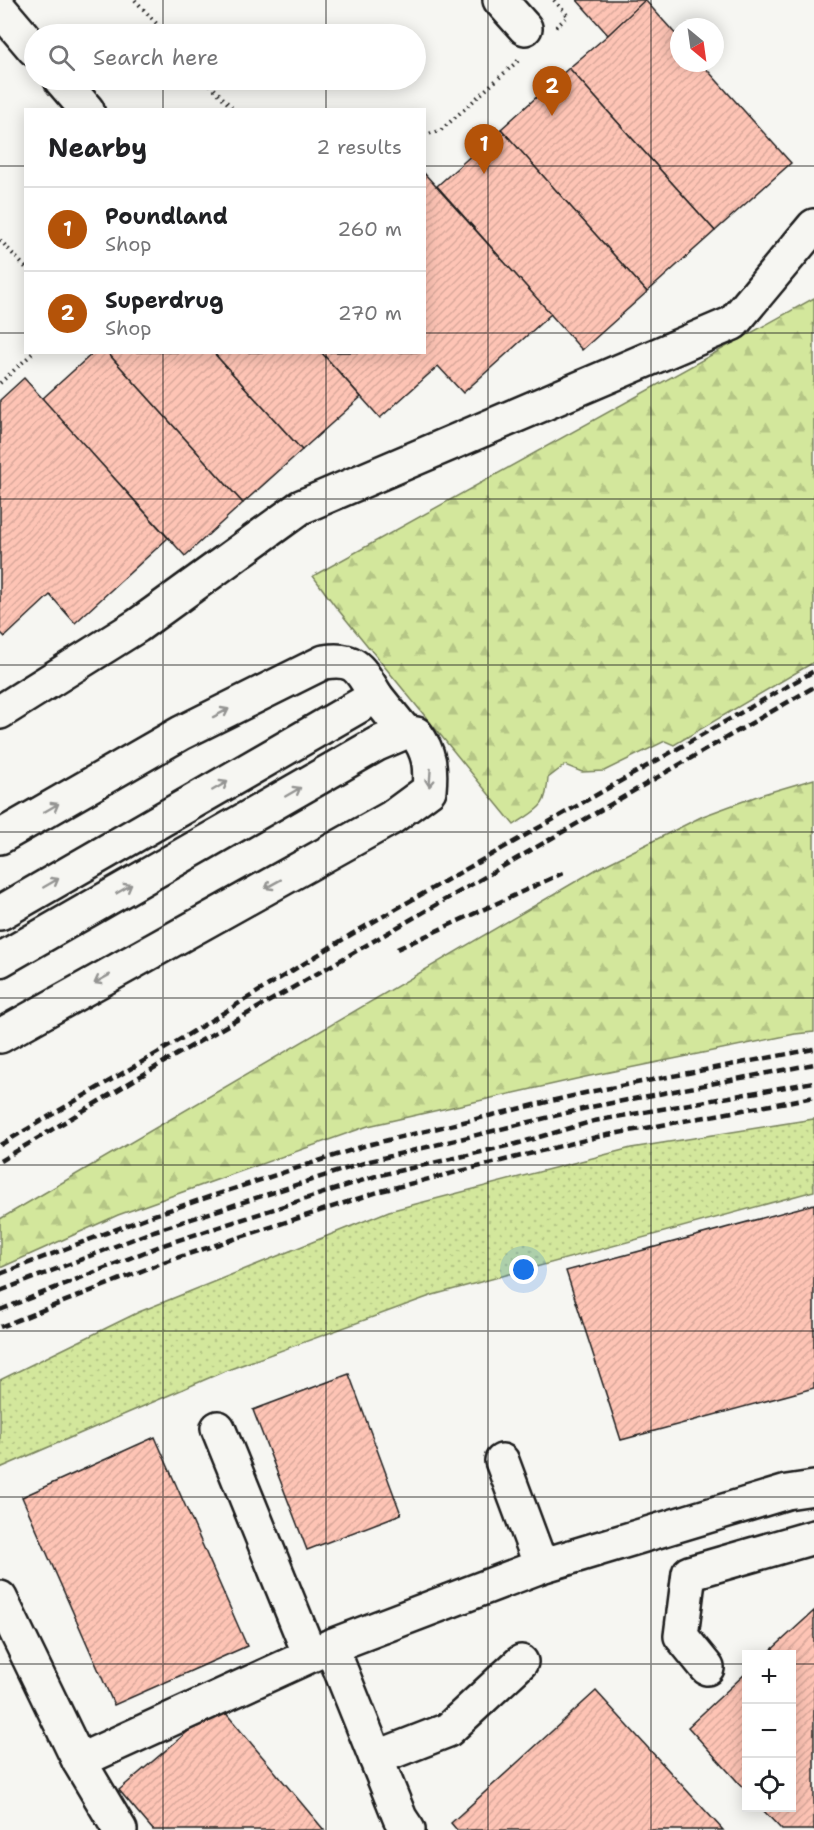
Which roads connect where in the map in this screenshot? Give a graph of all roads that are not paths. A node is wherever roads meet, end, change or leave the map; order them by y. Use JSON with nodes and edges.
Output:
{"nodes":[{"id":1,"x":500,"y":0,"type":"edge"},
{"id":2,"x":0,"y":9,"type":"edge"},
{"id":3,"x":24,"y":37,"type":"edge"},
{"id":4,"x":534,"y":38,"type":"road end"},
{"id":5,"x":70,"y":90,"type":"edge"},
{"id":6,"x":85,"y":108,"type":"edge"},
{"id":7,"x":814,"y":226,"type":"edge"},
{"id":8,"x":376,"y":696,"type":"junction"},
{"id":9,"x":0,"y":712,"type":"edge"},
{"id":10,"x":405,"y":732,"type":"junction"},
{"id":11,"x":0,"y":837,"type":"edge"},
{"id":12,"x":0,"y":913,"type":"edge"},
{"id":13,"x":0,"y":960,"type":"edge"},
{"id":14,"x":0,"y":1036,"type":"edge"},
{"id":15,"x":218,"y":1428,"type":"dead end"},
{"id":16,"x":502,"y":1461,"type":"dead end"},
{"id":17,"x":814,"y":1488,"type":"edge"},
{"id":18,"x":745,"y":1505,"type":"junction"},
{"id":19,"x":814,"y":1537,"type":"edge"},
{"id":20,"x":760,"y":1552,"type":"junction"},
{"id":21,"x":541,"y":1566,"type":"junction"},
{"id":22,"x":0,"y":1598,"type":"edge"},
{"id":23,"x":320,"y":1651,"type":"junction"},
{"id":24,"x":521,"y":1662,"type":"dead end"},
{"id":25,"x":707,"y":1668,"type":"dead end"},
{"id":26,"x":376,"y":1758,"type":"junction"},
{"id":27,"x":79,"y":1761,"type":"junction"},
{"id":28,"x":120,"y":1830,"type":"edge"},
{"id":29,"x":408,"y":1830,"type":"edge"}],
"edges":[{"from":1,"to":4,"type":"lane"},
{"from":2,"to":3,"type":"lane"},
{"from":5,"to":6,"type":"lane"},
{"from":7,"to":9,"type":"lane"},
{"from":8,"to":10,"type":"lane"},
{"from":11,"to":8,"type":"lane","one_way":true},
{"from":12,"to":8,"type":"lane","one_way":true},
{"from":13,"to":10,"type":"lane","one_way":true},
{"from":10,"to":14,"type":"lane","one_way":true},
{"from":15,"to":23,"type":"lane"},
{"from":16,"to":21,"type":"lane"},
{"from":17,"to":18,"type":"lane"},
{"from":18,"to":20,"type":"lane"},
{"from":18,"to":21,"type":"lane"},
{"from":19,"to":20,"type":"lane"},
{"from":20,"to":25,"type":"lane"},
{"from":21,"to":23,"type":"lane"},
{"from":22,"to":27,"type":"lane"},
{"from":23,"to":26,"type":"lane"},
{"from":23,"to":27,"type":"lane"},
{"from":24,"to":26,"type":"lane"},
{"from":26,"to":29,"type":"lane"},
{"from":27,"to":28,"type":"lane"}]}
